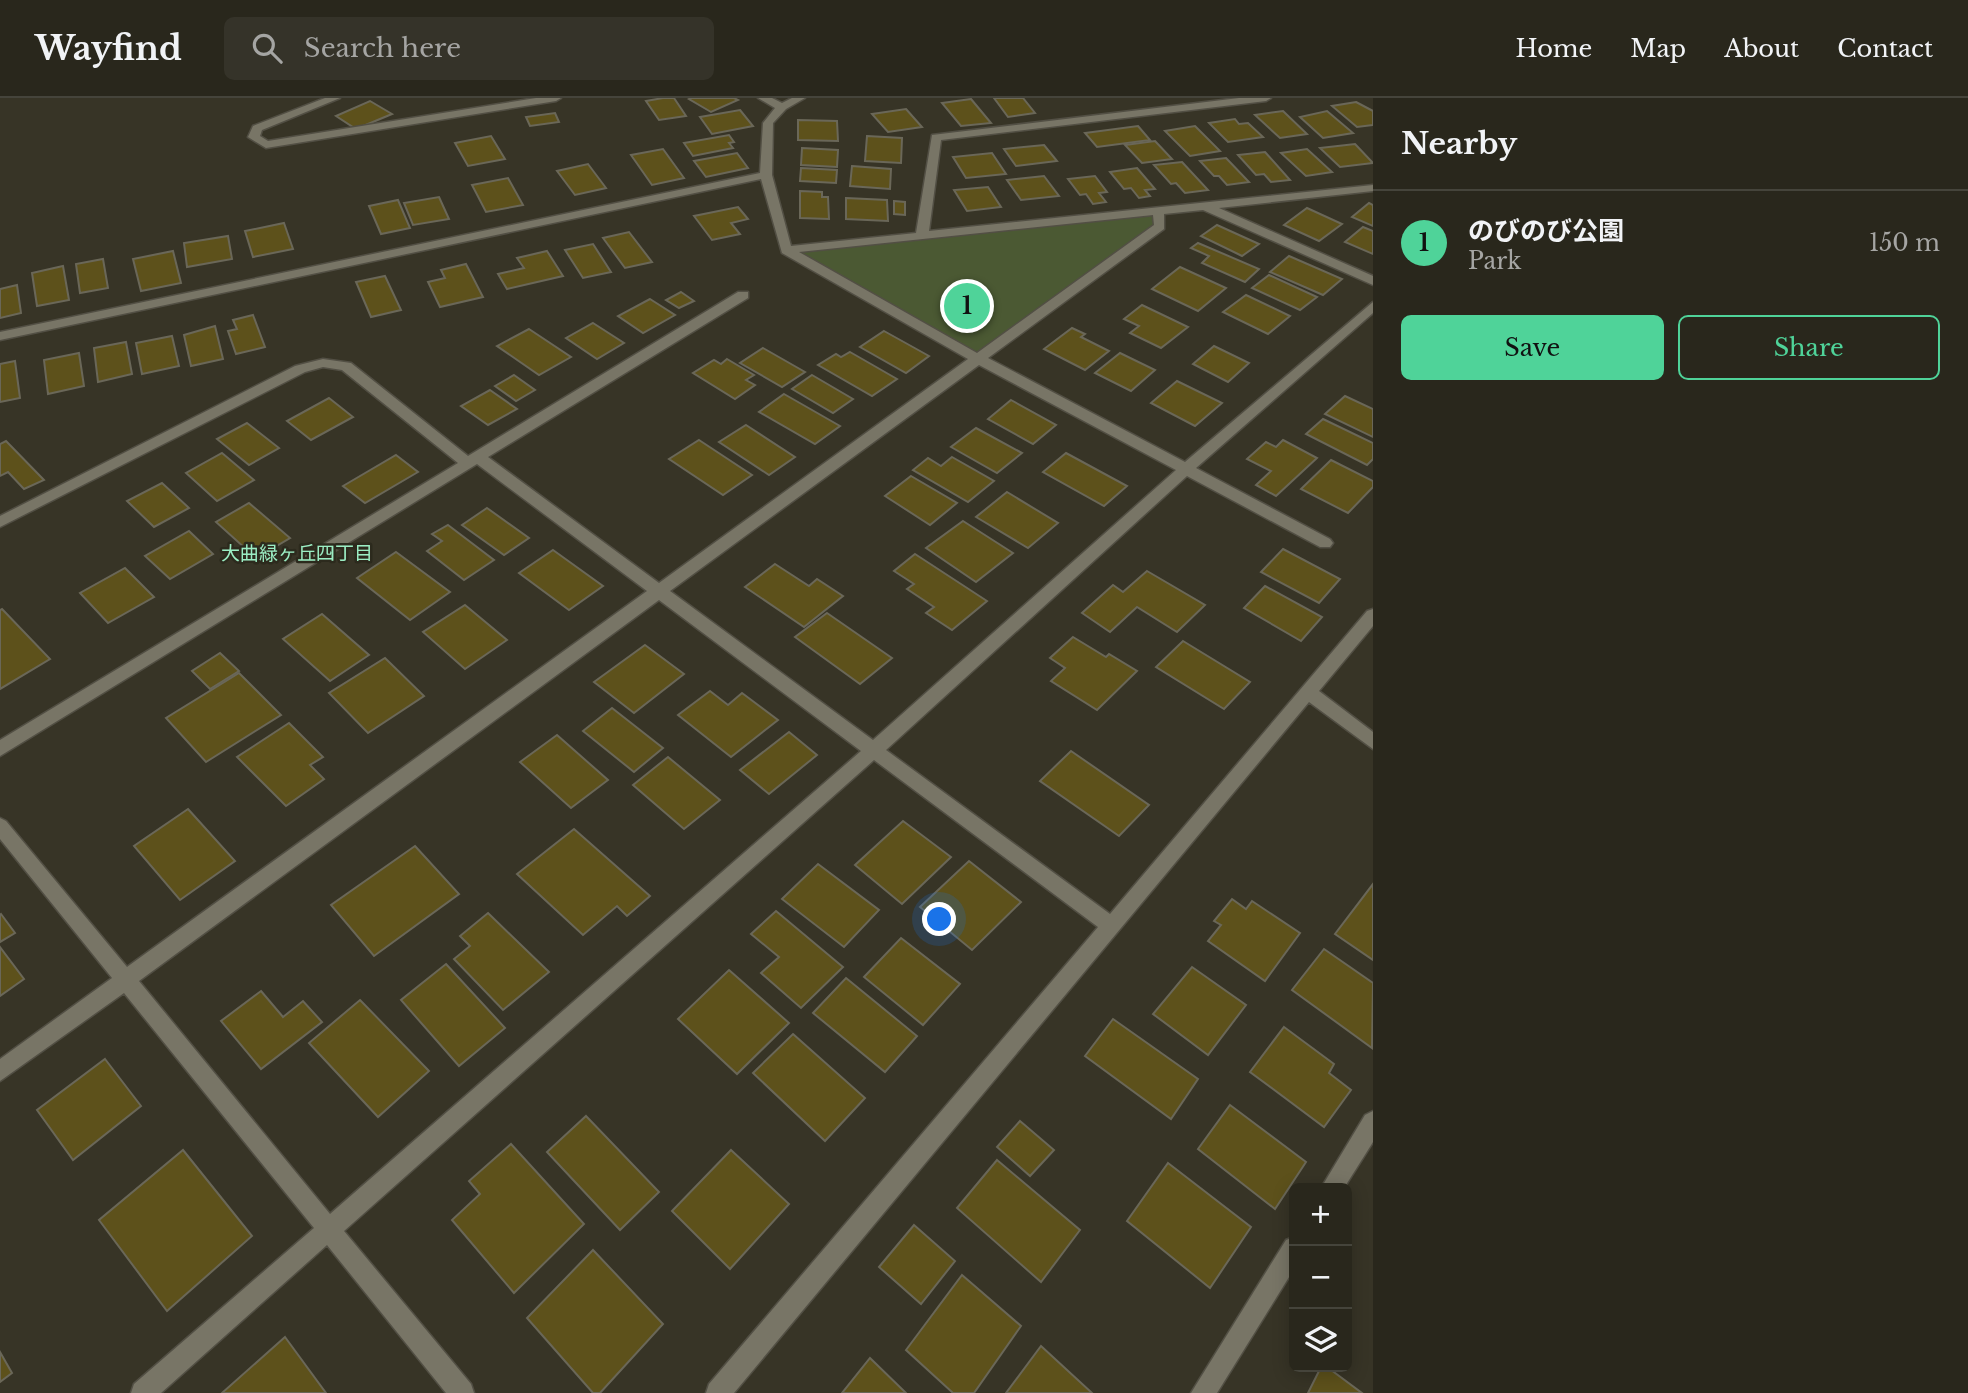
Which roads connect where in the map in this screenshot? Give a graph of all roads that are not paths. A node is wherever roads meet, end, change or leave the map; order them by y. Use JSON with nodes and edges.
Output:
{"nodes":[{"id":1,"x":335,"y":98,"type":"edge"},
{"id":2,"x":556,"y":98,"type":"edge"},
{"id":3,"x":763,"y":98,"type":"edge"},
{"id":4,"x":800,"y":98,"type":"edge"},
{"id":5,"x":1266,"y":98,"type":"edge"},
{"id":6,"x":782,"y":107,"type":"junction"},
{"id":7,"x":766,"y":175,"type":"junction"},
{"id":8,"x":1373,"y":188,"type":"edge"},
{"id":9,"x":1205,"y":206,"type":"junction"},
{"id":10,"x":1158,"y":211,"type":"junction"},
{"id":11,"x":922,"y":235,"type":"junction"},
{"id":12,"x":786,"y":250,"type":"junction"},
{"id":13,"x":1373,"y":281,"type":"edge"},
{"id":14,"x":743,"y":295,"type":"dead end"},
{"id":15,"x":1373,"y":306,"type":"edge"},
{"id":16,"x":0,"y":336,"type":"edge"},
{"id":17,"x":977,"y":358,"type":"junction"},
{"id":18,"x":474,"y":461,"type":"junction"},
{"id":19,"x":1186,"y":469,"type":"junction"},
{"id":20,"x":0,"y":522,"type":"edge"},
{"id":21,"x":1325,"y":543,"type":"dead end"},
{"id":22,"x":657,"y":592,"type":"junction"},
{"id":23,"x":1373,"y":615,"type":"edge"},
{"id":24,"x":1309,"y":693,"type":"junction"},
{"id":25,"x":1373,"y":742,"type":"edge"},
{"id":26,"x":0,"y":748,"type":"edge"},
{"id":27,"x":874,"y":750,"type":"junction"},
{"id":28,"x":0,"y":825,"type":"edge"},
{"id":29,"x":1111,"y":926,"type":"junction"},
{"id":30,"x":125,"y":980,"type":"junction"},
{"id":31,"x":0,"y":1070,"type":"edge"},
{"id":32,"x":1373,"y":1122,"type":"edge"},
{"id":33,"x":1335,"y":1183,"type":"edge"},
{"id":34,"x":330,"y":1228,"type":"junction"},
{"id":35,"x":1289,"y":1256,"type":"edge"},
{"id":36,"x":143,"y":1393,"type":"edge"},
{"id":37,"x":462,"y":1393,"type":"edge"},
{"id":38,"x":718,"y":1393,"type":"edge"},
{"id":39,"x":1203,"y":1393,"type":"edge"}],
"edges":[{"from":1,"to":2,"type":"street"},
{"from":3,"to":6,"type":"street"},
{"from":4,"to":6,"type":"street"},
{"from":5,"to":11,"type":"street"},
{"from":6,"to":7,"type":"street"},
{"from":7,"to":12,"type":"street"},
{"from":7,"to":16,"type":"street"},
{"from":8,"to":9,"type":"street"},
{"from":9,"to":10,"type":"street"},
{"from":9,"to":13,"type":"street"},
{"from":10,"to":11,"type":"street"},
{"from":10,"to":17,"type":"street"},
{"from":11,"to":12,"type":"street"},
{"from":12,"to":17,"type":"street"},
{"from":14,"to":18,"type":"street"},
{"from":15,"to":19,"type":"street"},
{"from":17,"to":19,"type":"street"},
{"from":17,"to":22,"type":"street"},
{"from":18,"to":20,"type":"street"},
{"from":18,"to":22,"type":"street"},
{"from":18,"to":26,"type":"street"},
{"from":19,"to":21,"type":"street"},
{"from":19,"to":27,"type":"street"},
{"from":22,"to":27,"type":"street"},
{"from":22,"to":30,"type":"street"},
{"from":23,"to":24,"type":"street"},
{"from":24,"to":25,"type":"street"},
{"from":24,"to":29,"type":"street"},
{"from":27,"to":29,"type":"street"},
{"from":27,"to":34,"type":"street"},
{"from":28,"to":30,"type":"street"},
{"from":29,"to":38,"type":"street"},
{"from":30,"to":31,"type":"street"},
{"from":30,"to":34,"type":"street"},
{"from":32,"to":33,"type":"street"},
{"from":34,"to":36,"type":"street"},
{"from":34,"to":37,"type":"street"},
{"from":35,"to":39,"type":"street"}]}
